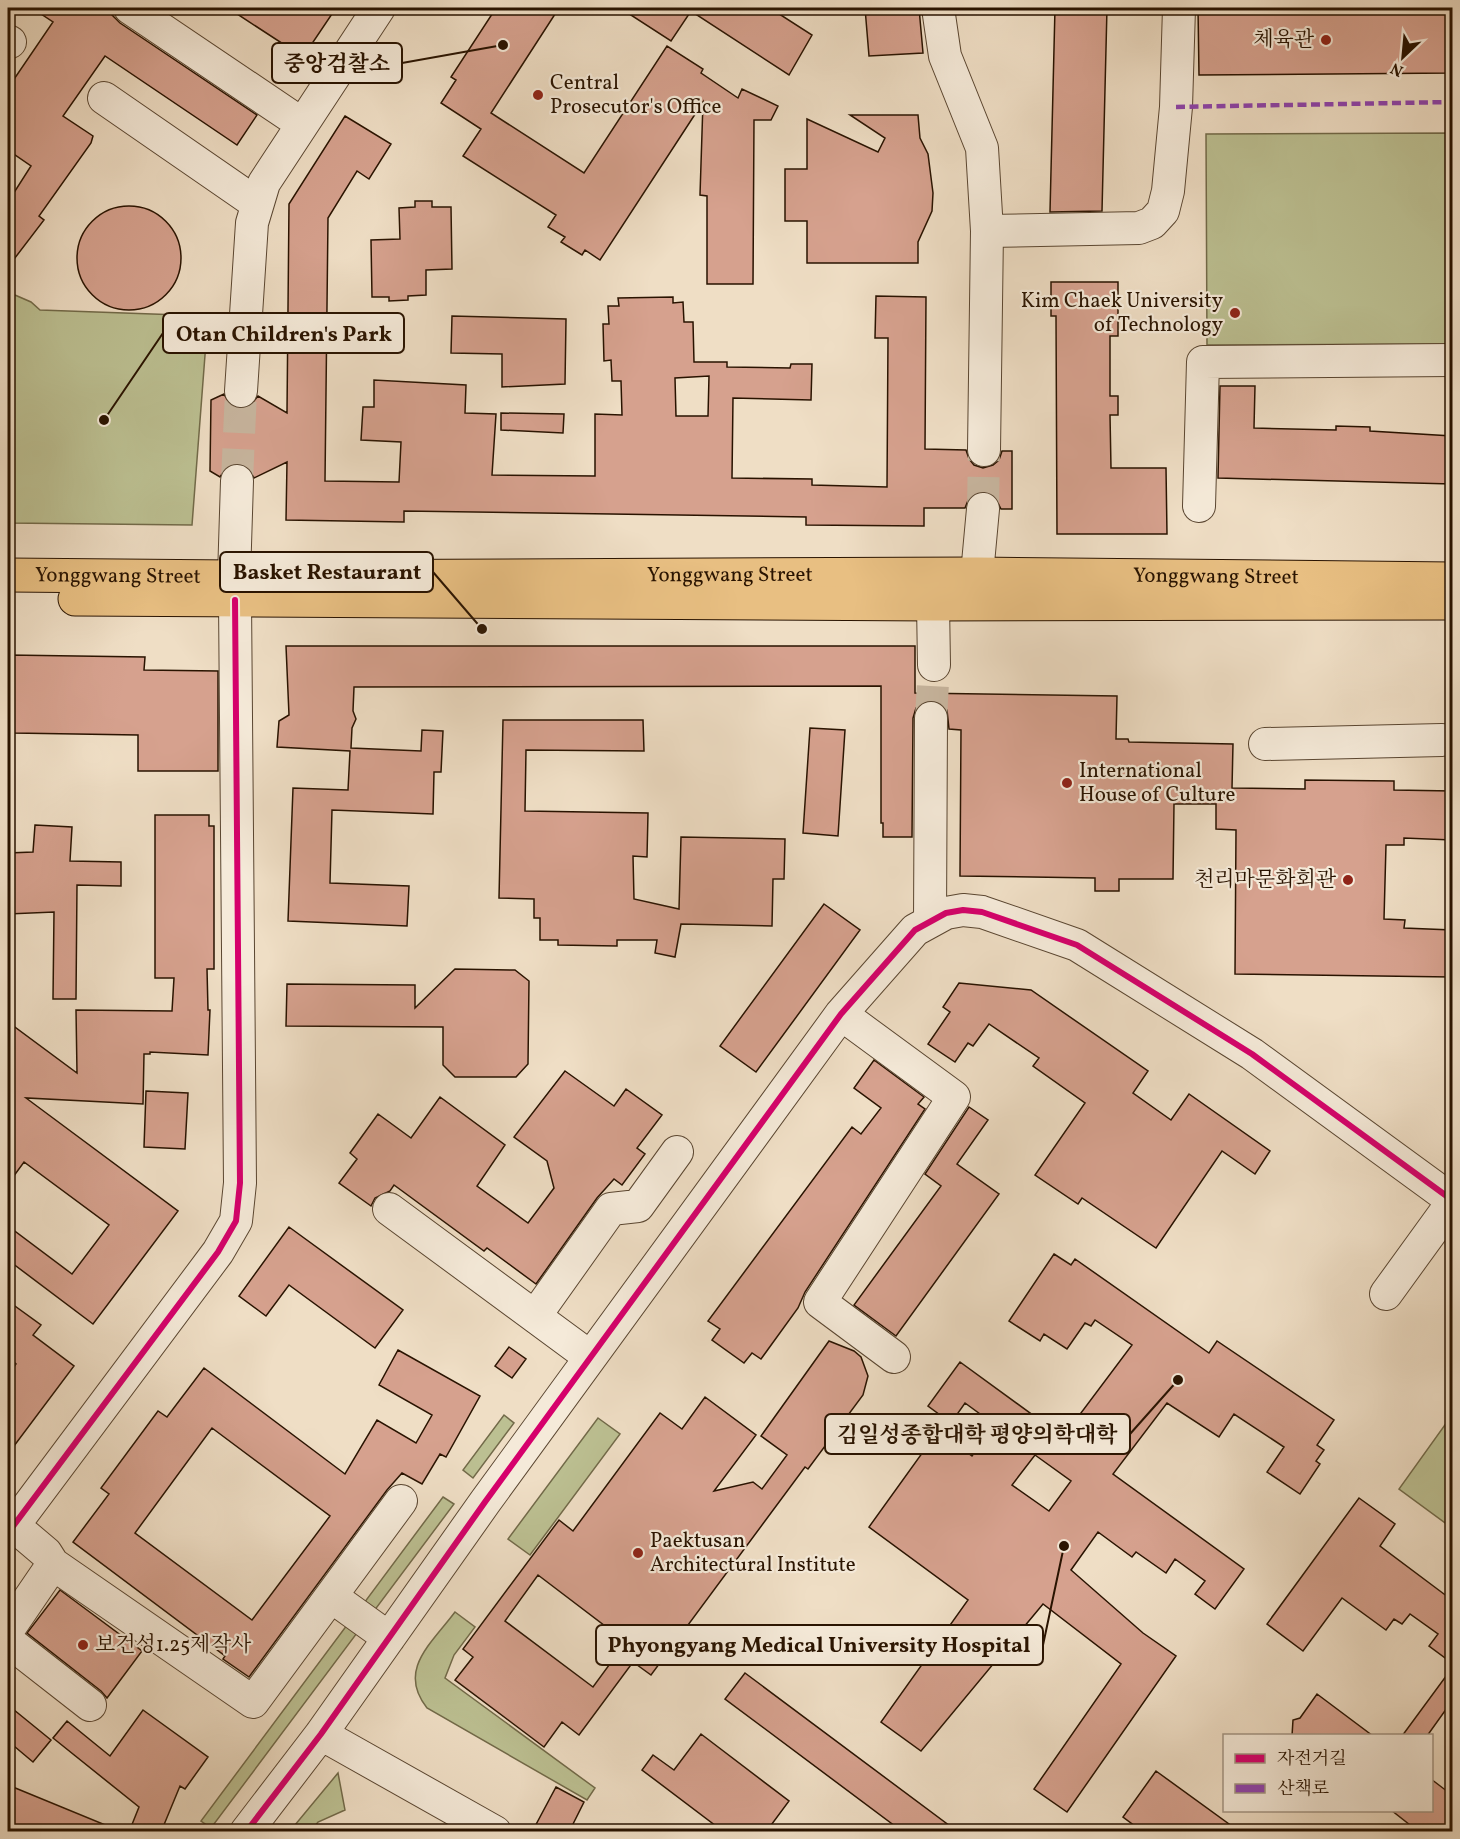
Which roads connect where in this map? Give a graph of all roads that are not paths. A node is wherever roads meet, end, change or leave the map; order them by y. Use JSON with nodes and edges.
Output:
{"nodes":[{"id":1,"x":130,"y":8,"type":"edge"},
{"id":2,"x":379,"y":8,"type":"edge"},
{"id":3,"x":938,"y":8,"type":"edge"},
{"id":4,"x":1179,"y":8,"type":"edge"},
{"id":5,"x":104,"y":98,"type":"dead end"},
{"id":6,"x":302,"y":124,"type":"junction"},
{"id":7,"x":256,"y":202,"type":"junction"},
{"id":8,"x":987,"y":231,"type":"junction"},
{"id":9,"x":1452,"y":360,"type":"edge"},
{"id":10,"x":241,"y":391,"type":"tunnel mouth"},
{"id":11,"x":984,"y":450,"type":"tunnel mouth"},
{"id":12,"x":237,"y":482,"type":"tunnel mouth"},
{"id":13,"x":1199,"y":506,"type":"dead end"},
{"id":14,"x":983,"y":509,"type":"tunnel mouth"},
{"id":15,"x":977,"y":574,"type":"junction"},
{"id":16,"x":8,"y":575,"type":"edge"},
{"id":17,"x":1452,"y":579,"type":"edge"},
{"id":18,"x":235,"y":589,"type":"junction"},
{"id":19,"x":8,"y":598,"type":"edge"},
{"id":20,"x":1452,"y":603,"type":"edge"},
{"id":21,"x":933,"y":604,"type":"junction"},
{"id":22,"x":934,"y":665,"type":"tunnel mouth"},
{"id":23,"x":931,"y":718,"type":"tunnel mouth"},
{"id":24,"x":1442,"y":740,"type":"dead end"},
{"id":25,"x":1265,"y":744,"type":"dead end"},
{"id":26,"x":930,"y":921,"type":"junction"},
{"id":27,"x":841,"y":1014,"type":"junction"},
{"id":28,"x":677,"y":1152,"type":"dead end"},
{"id":29,"x":1452,"y":1202,"type":"edge"},
{"id":30,"x":389,"y":1209,"type":"dead end"},
{"id":31,"x":1386,"y":1294,"type":"dead end"},
{"id":32,"x":535,"y":1316,"type":"junction"},
{"id":33,"x":590,"y":1357,"type":"junction"},
{"id":34,"x":894,"y":1357,"type":"dead end"},
{"id":35,"x":400,"y":1501,"type":"dead end"},
{"id":36,"x":10,"y":1529,"type":"edge"},
{"id":37,"x":53,"y":1564,"type":"junction"},
{"id":38,"x":332,"y":1597,"type":"junction"},
{"id":39,"x":8,"y":1630,"type":"edge"},
{"id":40,"x":389,"y":1638,"type":"junction"},
{"id":41,"x":8,"y":1641,"type":"edge"},
{"id":42,"x":90,"y":1705,"type":"dead end"},
{"id":43,"x":321,"y":1734,"type":"junction"},
{"id":44,"x":246,"y":1832,"type":"edge"},
{"id":45,"x":495,"y":1832,"type":"edge"}],
"edges":[{"from":1,"to":6,"type":"street"},
{"from":2,"to":6,"type":"street"},
{"from":3,"to":8,"type":"street"},
{"from":4,"to":8,"type":"street"},
{"from":5,"to":7,"type":"street"},
{"from":6,"to":7,"type":"street"},
{"from":7,"to":10,"type":"street"},
{"from":8,"to":11,"type":"street"},
{"from":9,"to":13,"type":"street"},
{"from":12,"to":18,"type":"street"},
{"from":14,"to":15,"type":"street"},
{"from":15,"to":17,"type":"main road","name":"Yonggwang Street"},
{"from":15,"to":18,"type":"main road","name":"Yonggwang Street"},
{"from":16,"to":18,"type":"main road","name":"Yonggwang Street"},
{"from":18,"to":19,"type":"main road","name":"Yonggwang Street"},
{"from":18,"to":21,"type":"main road","name":"Yonggwang Street"},
{"from":18,"to":36,"type":"street"},
{"from":20,"to":21,"type":"main road","name":"Yonggwang Street"},
{"from":21,"to":22,"type":"street"},
{"from":23,"to":26,"type":"street"},
{"from":24,"to":25,"type":"street"},
{"from":26,"to":27,"type":"street"},
{"from":26,"to":29,"type":"street"},
{"from":27,"to":33,"type":"street"},
{"from":27,"to":34,"type":"street"},
{"from":28,"to":32,"type":"street"},
{"from":29,"to":31,"type":"street"},
{"from":30,"to":32,"type":"street"},
{"from":32,"to":33,"type":"street"},
{"from":33,"to":40,"type":"street"},
{"from":35,"to":38,"type":"street"},
{"from":36,"to":37,"type":"street"},
{"from":37,"to":38,"type":"street"},
{"from":37,"to":39,"type":"street"},
{"from":38,"to":40,"type":"street"},
{"from":40,"to":43,"type":"street"},
{"from":41,"to":42,"type":"street"},
{"from":43,"to":44,"type":"street"},
{"from":43,"to":45,"type":"street"}]}
